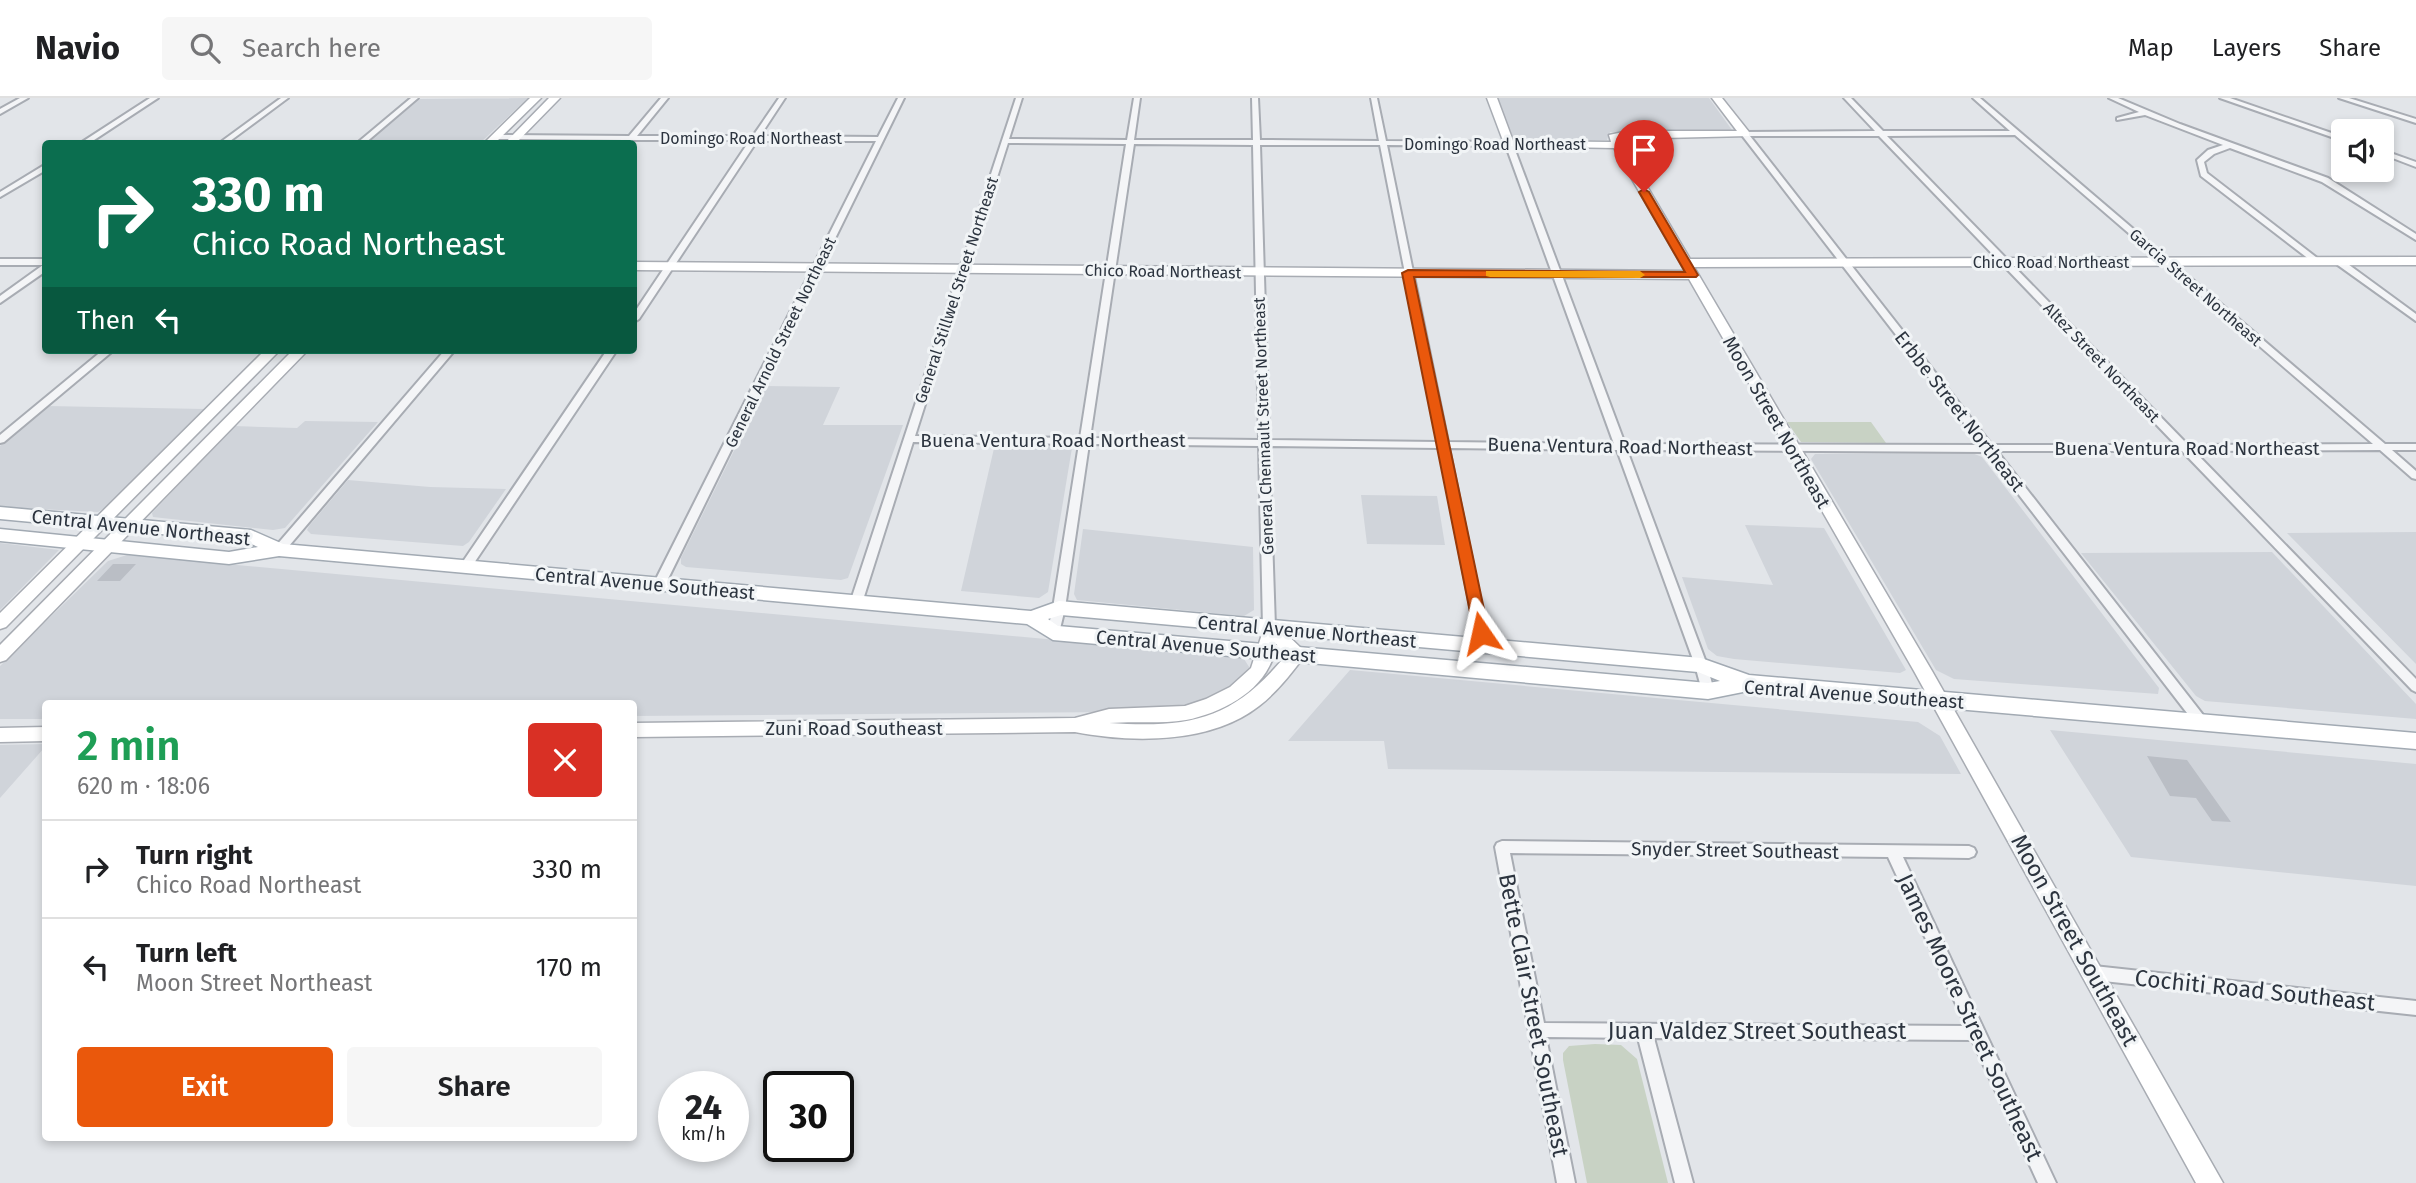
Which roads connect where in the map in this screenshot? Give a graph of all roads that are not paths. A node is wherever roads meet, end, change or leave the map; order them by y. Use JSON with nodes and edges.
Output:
{"nodes":[{"id":1,"x":25,"y":98,"type":"edge"},
{"id":2,"x":155,"y":98,"type":"edge"},
{"id":3,"x":285,"y":98,"type":"edge"},
{"id":4,"x":415,"y":98,"type":"edge"},
{"id":5,"x":536,"y":98,"type":"edge"},
{"id":6,"x":555,"y":98,"type":"edge"},
{"id":7,"x":665,"y":98,"type":"edge"},
{"id":8,"x":782,"y":98,"type":"edge"},
{"id":9,"x":901,"y":98,"type":"edge"},
{"id":10,"x":1019,"y":98,"type":"edge"},
{"id":11,"x":1137,"y":98,"type":"edge"},
{"id":12,"x":1255,"y":98,"type":"edge"},
{"id":13,"x":1374,"y":98,"type":"edge"},
{"id":14,"x":1492,"y":98,"type":"edge"},
{"id":15,"x":1717,"y":98,"type":"edge"},
{"id":16,"x":1847,"y":98,"type":"edge"},
{"id":17,"x":1976,"y":98,"type":"edge"},
{"id":18,"x":2112,"y":98,"type":"edge"},
{"id":19,"x":2223,"y":98,"type":"edge"},
{"id":20,"x":2342,"y":98,"type":"edge"},
{"id":21,"x":0,"y":112,"type":"edge"},
{"id":22,"x":2144,"y":113,"type":"junction"},
{"id":23,"x":2119,"y":119,"type":"dead end"},
{"id":24,"x":2416,"y":121,"type":"edge"},
{"id":25,"x":2016,"y":133,"type":"junction"},
{"id":26,"x":1745,"y":134,"type":"junction"},
{"id":27,"x":1881,"y":134,"type":"junction"},
{"id":28,"x":2331,"y":135,"type":"edge"},
{"id":29,"x":755,"y":139,"type":"junction"},
{"id":30,"x":880,"y":139,"type":"junction"},
{"id":31,"x":88,"y":140,"type":"edge"},
{"id":32,"x":226,"y":140,"type":"edge"},
{"id":33,"x":364,"y":140,"type":"edge"},
{"id":34,"x":492,"y":140,"type":"edge"},
{"id":35,"x":512,"y":140,"type":"edge"},
{"id":36,"x":629,"y":140,"type":"edge"},
{"id":37,"x":637,"y":141,"type":"edge"},
{"id":38,"x":1005,"y":141,"type":"junction"},
{"id":39,"x":1131,"y":141,"type":"junction"},
{"id":40,"x":1255,"y":142,"type":"junction"},
{"id":41,"x":1382,"y":143,"type":"junction"},
{"id":42,"x":1509,"y":144,"type":"junction"},
{"id":43,"x":1615,"y":145,"type":"junction"},
{"id":44,"x":2230,"y":145,"type":"junction"},
{"id":45,"x":2394,"y":157,"type":"edge"},
{"id":46,"x":2416,"y":165,"type":"edge"},
{"id":47,"x":42,"y":169,"type":"edge"},
{"id":48,"x":0,"y":195,"type":"edge"},
{"id":49,"x":2416,"y":238,"type":"edge"},
{"id":50,"x":2317,"y":261,"type":"junction"},
{"id":51,"x":2338,"y":261,"type":"junction"},
{"id":52,"x":2416,"y":261,"type":"edge"},
{"id":53,"x":0,"y":262,"type":"edge"},
{"id":54,"x":1844,"y":262,"type":"junction"},
{"id":55,"x":2005,"y":262,"type":"junction"},
{"id":56,"x":2166,"y":262,"type":"junction"},
{"id":57,"x":42,"y":265,"type":"edge"},
{"id":58,"x":637,"y":266,"type":"edge"},
{"id":59,"x":668,"y":267,"type":"junction"},
{"id":60,"x":42,"y":268,"type":"edge"},
{"id":61,"x":816,"y":269,"type":"junction"},
{"id":62,"x":1689,"y":269,"type":"junction"},
{"id":63,"x":963,"y":270,"type":"junction"},
{"id":64,"x":1111,"y":271,"type":"junction"},
{"id":65,"x":1259,"y":272,"type":"junction"},
{"id":66,"x":1408,"y":273,"type":"junction"},
{"id":67,"x":1556,"y":274,"type":"junction"},
{"id":68,"x":0,"y":300,"type":"edge"},
{"id":69,"x":637,"y":314,"type":"edge"},
{"id":70,"x":2416,"y":318,"type":"edge"},
{"id":71,"x":104,"y":354,"type":"edge"},
{"id":72,"x":269,"y":354,"type":"edge"},
{"id":73,"x":296,"y":354,"type":"edge"},
{"id":74,"x":447,"y":354,"type":"edge"},
{"id":75,"x":609,"y":354,"type":"edge"},
{"id":76,"x":908,"y":439,"type":"junction"},
{"id":77,"x":0,"y":440,"type":"edge"},
{"id":78,"x":1085,"y":440,"type":"junction"},
{"id":79,"x":1264,"y":442,"type":"junction"},
{"id":80,"x":1444,"y":445,"type":"junction"},
{"id":81,"x":1620,"y":445,"type":"junction"},
{"id":82,"x":2382,"y":447,"type":"junction"},
{"id":83,"x":2416,"y":447,"type":"edge"},
{"id":84,"x":1989,"y":448,"type":"junction"},
{"id":85,"x":2185,"y":448,"type":"junction"},
{"id":86,"x":1792,"y":449,"type":"junction"},
{"id":87,"x":2416,"y":476,"type":"edge"},
{"id":88,"x":0,"y":513,"type":"edge"},
{"id":89,"x":102,"y":521,"type":"junction"},
{"id":90,"x":130,"y":524,"type":"junction"},
{"id":91,"x":0,"y":535,"type":"edge"},
{"id":92,"x":79,"y":543,"type":"junction"},
{"id":93,"x":109,"y":547,"type":"junction"},
{"id":94,"x":279,"y":550,"type":"junction"},
{"id":95,"x":466,"y":566,"type":"junction"},
{"id":96,"x":659,"y":585,"type":"junction"},
{"id":97,"x":856,"y":603,"type":"junction"},
{"id":98,"x":1059,"y":608,"type":"junction"},
{"id":99,"x":1032,"y":618,"type":"junction"},
{"id":100,"x":0,"y":623,"type":"edge"},
{"id":101,"x":1269,"y":627,"type":"junction"},
{"id":102,"x":1053,"y":633,"type":"junction"},
{"id":103,"x":1484,"y":647,"type":"junction"},
{"id":104,"x":1266,"y":651,"type":"junction"},
{"id":105,"x":1297,"y":654,"type":"junction"},
{"id":106,"x":0,"y":656,"type":"edge"},
{"id":107,"x":1701,"y":665,"type":"junction"},
{"id":108,"x":1748,"y":683,"type":"junction"},
{"id":109,"x":2416,"y":687,"type":"edge"},
{"id":110,"x":1708,"y":691,"type":"junction"},
{"id":111,"x":1939,"y":699,"type":"junction"},
{"id":112,"x":2202,"y":723,"type":"junction"},
{"id":113,"x":1075,"y":725,"type":"junction"},
{"id":114,"x":637,"y":730,"type":"edge"},
{"id":115,"x":42,"y":734,"type":"edge"},
{"id":116,"x":0,"y":735,"type":"edge"},
{"id":117,"x":2416,"y":741,"type":"edge"},
{"id":118,"x":1502,"y":847,"type":"joint"},
{"id":119,"x":1893,"y":852,"type":"junction"},
{"id":120,"x":1969,"y":852,"type":"dead end"},
{"id":121,"x":2094,"y":973,"type":"junction"},
{"id":122,"x":2416,"y":1008,"type":"edge"},
{"id":123,"x":1536,"y":1030,"type":"junction"},
{"id":124,"x":1644,"y":1030,"type":"junction"},
{"id":125,"x":1977,"y":1033,"type":"junction"},
{"id":126,"x":1566,"y":1183,"type":"edge"},
{"id":127,"x":1684,"y":1183,"type":"edge"},
{"id":128,"x":2047,"y":1183,"type":"edge"},
{"id":129,"x":2210,"y":1183,"type":"edge"}],
"edges":[{"from":1,"to":21,"type":"street"},
{"from":2,"to":31,"type":"street"},
{"from":3,"to":32,"type":"street"},
{"from":4,"to":33,"type":"street"},
{"from":5,"to":34,"type":"street"},
{"from":6,"to":35,"type":"street"},
{"from":7,"to":36,"type":"street"},
{"from":8,"to":29,"type":"street"},
{"from":9,"to":30,"type":"street","name":"General Arnold Street Northeast"},
{"from":10,"to":38,"type":"street","name":"General Stillwel Street Northeast"},
{"from":11,"to":39,"type":"street"},
{"from":12,"to":40,"type":"street","name":"General Chennault Street Northeast"},
{"from":13,"to":41,"type":"street"},
{"from":14,"to":42,"type":"street"},
{"from":15,"to":26,"type":"street","name":"Erbbe Street Northeast"},
{"from":16,"to":27,"type":"street","name":"Altez Street Northeast"},
{"from":17,"to":25,"type":"street","name":"Garcia Street Northeast"},
{"from":18,"to":22,"type":"street"},
{"from":19,"to":28,"type":"street"},
{"from":20,"to":24,"type":"street"},
{"from":22,"to":23,"type":"street"},
{"from":22,"to":44,"type":"street"},
{"from":25,"to":27,"type":"street","name":"Domingo Road Northeast"},
{"from":25,"to":56,"type":"street","name":"Garcia Street Northeast"},
{"from":26,"to":27,"type":"street","name":"Domingo Road Northeast"},
{"from":26,"to":43,"type":"street","name":"Domingo Road Northeast"},
{"from":26,"to":54,"type":"street","name":"Erbbe Street Northeast"},
{"from":27,"to":55,"type":"street","name":"Altez Street Northeast"},
{"from":29,"to":30,"type":"street","name":"Domingo Road Northeast"},
{"from":29,"to":37,"type":"street","name":"Domingo Road Northeast"},
{"from":29,"to":59,"type":"street"},
{"from":30,"to":61,"type":"street","name":"General Arnold Street Northeast"},
{"from":34,"to":35,"type":"street","name":"Domingo Road Northeast"},
{"from":38,"to":39,"type":"street","name":"Domingo Road Northeast"},
{"from":38,"to":63,"type":"street","name":"General Stillwel Street Northeast"},
{"from":39,"to":40,"type":"street","name":"Domingo Road Northeast"},
{"from":39,"to":64,"type":"street"},
{"from":40,"to":41,"type":"street","name":"Domingo Road Northeast"},
{"from":40,"to":65,"type":"street","name":"General Chennault Street Northeast"},
{"from":41,"to":42,"type":"street","name":"Domingo Road Northeast"},
{"from":41,"to":66,"type":"street"},
{"from":42,"to":43,"type":"street","name":"Domingo Road Northeast"},
{"from":42,"to":67,"type":"street"},
{"from":43,"to":62,"type":"street","name":"Moon Street Northeast"},
{"from":44,"to":49,"type":"street"},
{"from":44,"to":50,"type":"street"},
{"from":45,"to":46,"type":"street"},
{"from":47,"to":48,"type":"street"},
{"from":50,"to":51,"type":"street","name":"Chico Road Northeast"},
{"from":50,"to":56,"type":"street","name":"Chico Road Northeast"},
{"from":51,"to":52,"type":"street","name":"Chico Road Northeast"},
{"from":51,"to":70,"type":"street"},
{"from":53,"to":57,"type":"street"},
{"from":54,"to":55,"type":"street","name":"Chico Road Northeast"},
{"from":54,"to":62,"type":"street","name":"Chico Road Northeast"},
{"from":54,"to":84,"type":"street","name":"Erbbe Street Northeast"},
{"from":55,"to":56,"type":"street","name":"Chico Road Northeast"},
{"from":55,"to":85,"type":"street","name":"Altez Street Northeast"},
{"from":56,"to":82,"type":"street","name":"Garcia Street Northeast"},
{"from":58,"to":59,"type":"street","name":"Chico Road Northeast"},
{"from":59,"to":61,"type":"street","name":"Chico Road Northeast"},
{"from":59,"to":69,"type":"street"},
{"from":60,"to":68,"type":"street"},
{"from":61,"to":63,"type":"street","name":"Chico Road Northeast"},
{"from":61,"to":96,"type":"street","name":"General Arnold Street Northeast"},
{"from":62,"to":67,"type":"street","name":"Chico Road Northeast"},
{"from":62,"to":86,"type":"street","name":"Moon Street Northeast"},
{"from":63,"to":64,"type":"street","name":"Chico Road Northeast"},
{"from":63,"to":76,"type":"street","name":"General Stillwel Street Northeast"},
{"from":64,"to":65,"type":"street","name":"Chico Road Northeast"},
{"from":64,"to":78,"type":"street"},
{"from":65,"to":66,"type":"street","name":"Chico Road Northeast"},
{"from":65,"to":79,"type":"street","name":"General Chennault Street Northeast"},
{"from":66,"to":67,"type":"street","name":"Chico Road Northeast"},
{"from":66,"to":80,"type":"street"},
{"from":67,"to":81,"type":"street"},
{"from":71,"to":77,"type":"street"},
{"from":72,"to":89,"type":"street"},
{"from":73,"to":90,"type":"street"},
{"from":74,"to":94,"type":"street"},
{"from":75,"to":95,"type":"street"},
{"from":76,"to":78,"type":"street","name":"Buena Ventura Road Northeast"},
{"from":76,"to":97,"type":"street","name":"General Stillwel Street Northeast"},
{"from":78,"to":79,"type":"street","name":"Buena Ventura Road Northeast"},
{"from":78,"to":98,"type":"street"},
{"from":79,"to":80,"type":"street","name":"Buena Ventura Road Northeast"},
{"from":79,"to":101,"type":"street","name":"General Chennault Street Northeast"},
{"from":80,"to":81,"type":"street","name":"Buena Ventura Road Northeast"},
{"from":80,"to":103,"type":"street"},
{"from":81,"to":86,"type":"street","name":"Buena Ventura Road Northeast"},
{"from":81,"to":107,"type":"street"},
{"from":82,"to":83,"type":"street","name":"Buena Ventura Road Northeast"},
{"from":82,"to":85,"type":"street","name":"Buena Ventura Road Northeast"},
{"from":82,"to":87,"type":"street","name":"Garcia Street Northeast"},
{"from":84,"to":85,"type":"street","name":"Buena Ventura Road Northeast"},
{"from":84,"to":86,"type":"street","name":"Buena Ventura Road Northeast"},
{"from":84,"to":112,"type":"street","name":"Erbbe Street Northeast"},
{"from":85,"to":109,"type":"street","name":"Altez Street Northeast"},
{"from":86,"to":111,"type":"street","name":"Moon Street Northeast"},
{"from":88,"to":89,"type":"main road","name":"Central Avenue Northeast"},
{"from":89,"to":90,"type":"main road","name":"Central Avenue Northeast"},
{"from":89,"to":92,"type":"street"},
{"from":90,"to":93,"type":"street"},
{"from":90,"to":94,"type":"main road","name":"Central Avenue Northeast"},
{"from":91,"to":92,"type":"main road","name":"Central Avenue Southeast"},
{"from":92,"to":93,"type":"main road","name":"Central Avenue Southeast"},
{"from":92,"to":100,"type":"street"},
{"from":93,"to":94,"type":"main road","name":"Central Avenue Southeast"},
{"from":93,"to":106,"type":"street"},
{"from":94,"to":95,"type":"main road","name":"Central Avenue Southeast"},
{"from":95,"to":96,"type":"main road","name":"Central Avenue Southeast"},
{"from":96,"to":97,"type":"main road","name":"Central Avenue Southeast"},
{"from":97,"to":99,"type":"main road","name":"Central Avenue Southeast"},
{"from":98,"to":99,"type":"main road","name":"Central Avenue Northeast"},
{"from":98,"to":101,"type":"main road","name":"Central Avenue Northeast"},
{"from":98,"to":102,"type":"street"},
{"from":99,"to":102,"type":"main road"},
{"from":101,"to":103,"type":"main road","name":"Central Avenue Northeast"},
{"from":101,"to":104,"type":"street","name":"Zuni Road Southeast"},
{"from":101,"to":105,"type":"street"},
{"from":102,"to":104,"type":"main road","name":"Central Avenue Southeast"},
{"from":103,"to":107,"type":"main road","name":"Central Avenue Northeast"},
{"from":104,"to":105,"type":"main road","name":"Central Avenue Southeast"},
{"from":104,"to":113,"type":"street","name":"Zuni Road Southeast"},
{"from":105,"to":110,"type":"main road","name":"Central Avenue Southeast"},
{"from":105,"to":113,"type":"street","name":"Zuni Road Southeast"},
{"from":107,"to":108,"type":"main road","name":"Central Avenue Northeast"},
{"from":107,"to":110,"type":"street"},
{"from":108,"to":110,"type":"main road","name":"Central Avenue Southeast"},
{"from":108,"to":111,"type":"main road","name":"Central Avenue Southeast"},
{"from":111,"to":112,"type":"main road","name":"Central Avenue Southeast"},
{"from":111,"to":121,"type":"street","name":"Moon Street Southeast"},
{"from":112,"to":117,"type":"main road","name":"Central Avenue Southeast"},
{"from":113,"to":114,"type":"street","name":"Zuni Road Southeast"},
{"from":115,"to":116,"type":"street"},
{"from":118,"to":119,"type":"street","name":"Snyder Street Southeast"},
{"from":118,"to":123,"type":"street","name":"Bette Clair Street Southeast"},
{"from":119,"to":120,"type":"street","name":"Snyder Street Southeast"},
{"from":119,"to":125,"type":"street","name":"James Moore Street Southeast"},
{"from":121,"to":122,"type":"street","name":"Cochiti Road Southeast"},
{"from":121,"to":129,"type":"street","name":"Moon Street Southeast"},
{"from":123,"to":124,"type":"street","name":"Juan Valdez Street Southeast"},
{"from":123,"to":126,"type":"street","name":"Bette Clair Street Southeast"},
{"from":124,"to":125,"type":"street","name":"Juan Valdez Street Southeast"},
{"from":124,"to":127,"type":"street"},
{"from":125,"to":128,"type":"street","name":"James Moore Street Southeast"}]}
